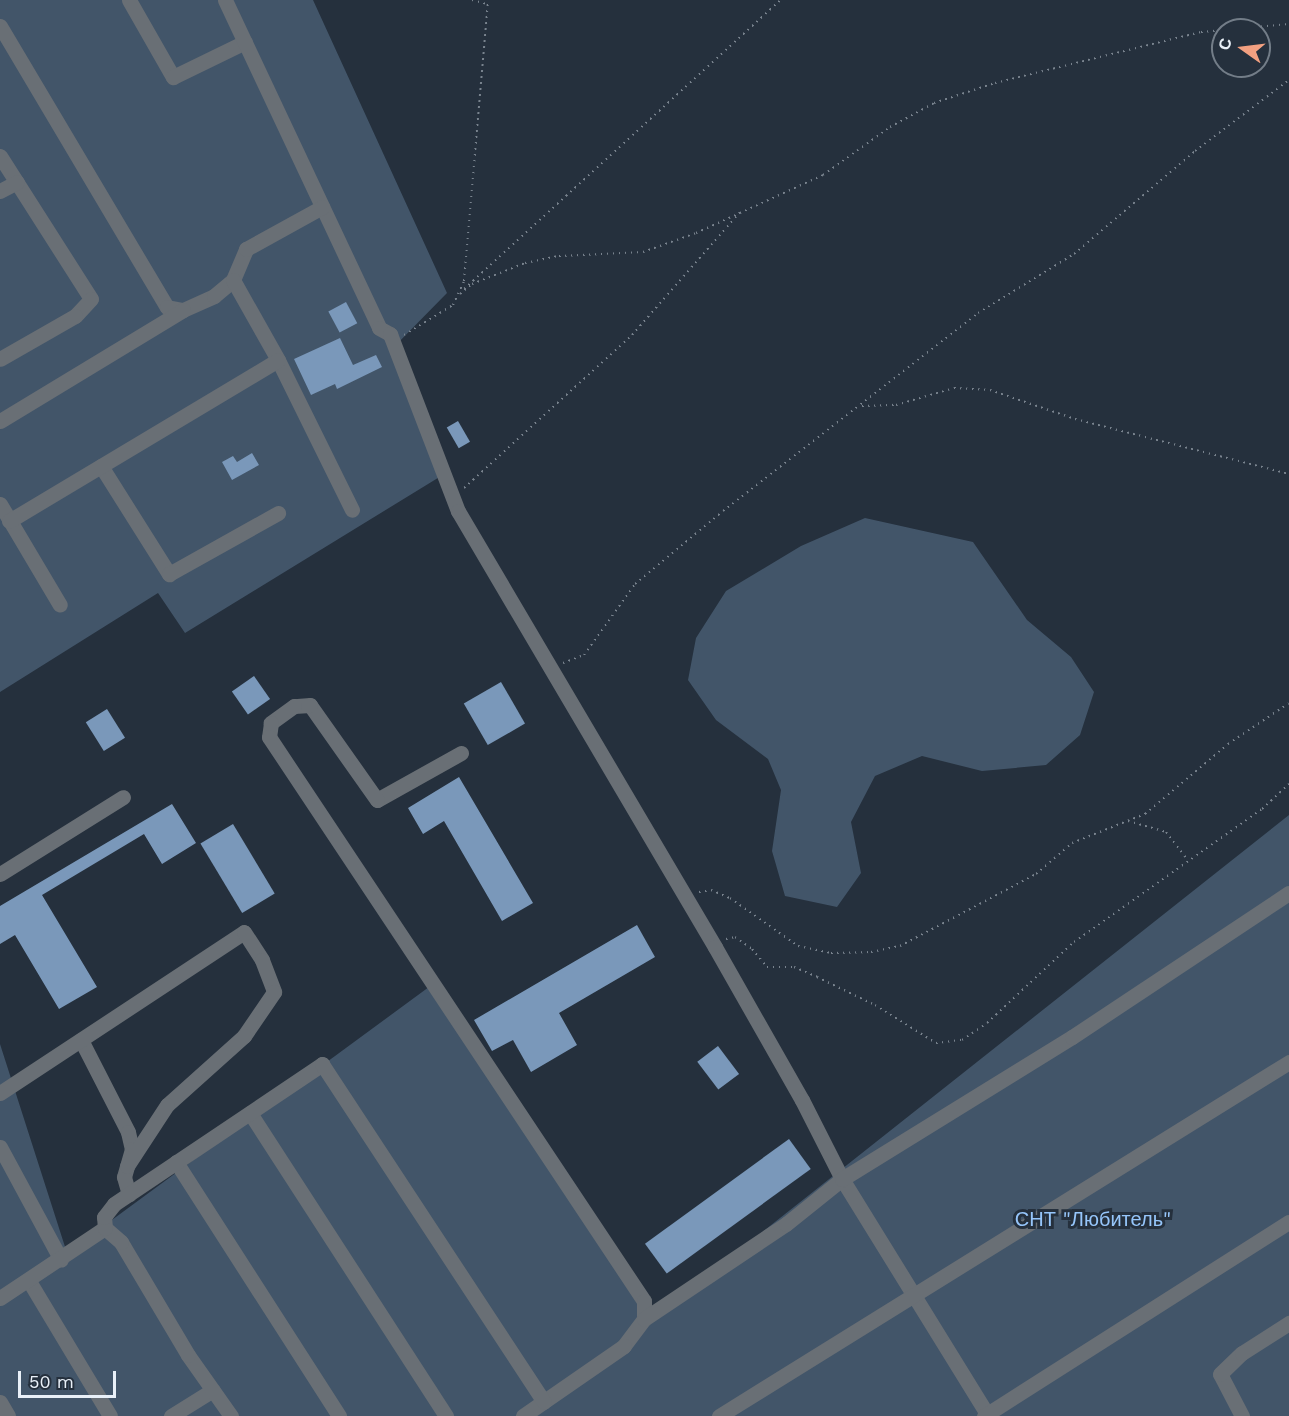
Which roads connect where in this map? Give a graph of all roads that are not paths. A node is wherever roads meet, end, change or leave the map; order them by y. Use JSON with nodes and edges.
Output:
{"nodes":[{"id":1,"x":129,"y":0,"type":"edge"},
{"id":2,"x":225,"y":0,"type":"edge"},
{"id":3,"x":0,"y":26,"type":"edge"},
{"id":4,"x":245,"y":42,"type":"junction"},
{"id":5,"x":0,"y":156,"type":"edge"},
{"id":6,"x":16,"y":182,"type":"junction"},
{"id":7,"x":0,"y":191,"type":"edge"},
{"id":8,"x":322,"y":207,"type":"junction"},
{"id":9,"x":233,"y":280,"type":"junction"},
{"id":10,"x":183,"y":310,"type":"junction"},
{"id":11,"x":0,"y":359,"type":"edge"},
{"id":12,"x":278,"y":360,"type":"junction"},
{"id":13,"x":0,"y":421,"type":"edge"},
{"id":14,"x":101,"y":466,"type":"junction"},
{"id":15,"x":0,"y":504,"type":"edge"},
{"id":16,"x":352,"y":510,"type":"dead end"},
{"id":17,"x":278,"y":513,"type":"dead end"},
{"id":18,"x":9,"y":521,"type":"junction"},
{"id":19,"x":60,"y":606,"type":"dead end"},
{"id":20,"x":461,"y":753,"type":"dead end"},
{"id":21,"x":123,"y":797,"type":"dead end"},
{"id":22,"x":0,"y":874,"type":"edge"},
{"id":23,"x":1289,"y":893,"type":"edge"},
{"id":24,"x":81,"y":1040,"type":"junction"},
{"id":25,"x":1289,"y":1062,"type":"edge"},
{"id":26,"x":0,"y":1093,"type":"edge"},
{"id":27,"x":250,"y":1113,"type":"junction"},
{"id":28,"x":0,"y":1147,"type":"edge"},
{"id":29,"x":177,"y":1162,"type":"junction"},
{"id":30,"x":127,"y":1166,"type":"junction"},
{"id":31,"x":842,"y":1179,"type":"junction"},
{"id":32,"x":129,"y":1194,"type":"junction"},
{"id":33,"x":1289,"y":1222,"type":"edge"},
{"id":34,"x":105,"y":1228,"type":"junction"},
{"id":35,"x":61,"y":1260,"type":"junction"},
{"id":36,"x":29,"y":1281,"type":"junction"},
{"id":37,"x":915,"y":1297,"type":"junction"},
{"id":38,"x":0,"y":1298,"type":"edge"},
{"id":39,"x":644,"y":1318,"type":"junction"},
{"id":40,"x":1289,"y":1323,"type":"edge"},
{"id":41,"x":213,"y":1390,"type":"junction"},
{"id":42,"x":0,"y":1402,"type":"edge"},
{"id":43,"x":544,"y":1402,"type":"junction"},
{"id":44,"x":724,"y":1415,"type":"edge"},
{"id":45,"x":986,"y":1415,"type":"edge"},
{"id":46,"x":8,"y":1416,"type":"edge"},
{"id":47,"x":110,"y":1416,"type":"edge"},
{"id":48,"x":171,"y":1416,"type":"edge"},
{"id":49,"x":231,"y":1416,"type":"edge"},
{"id":50,"x":339,"y":1416,"type":"edge"},
{"id":51,"x":446,"y":1416,"type":"edge"},
{"id":52,"x":523,"y":1416,"type":"edge"},
{"id":53,"x":1242,"y":1416,"type":"edge"}],
"edges":[{"from":1,"to":4,"type":"street"},
{"from":2,"to":4,"type":"street"},
{"from":3,"to":10,"type":"street"},
{"from":4,"to":8,"type":"street"},
{"from":5,"to":6,"type":"street"},
{"from":6,"to":7,"type":"street"},
{"from":6,"to":11,"type":"street"},
{"from":8,"to":9,"type":"street"},
{"from":8,"to":31,"type":"street"},
{"from":9,"to":10,"type":"street"},
{"from":9,"to":12,"type":"street"},
{"from":10,"to":13,"type":"street"},
{"from":12,"to":14,"type":"street"},
{"from":12,"to":16,"type":"street"},
{"from":14,"to":17,"type":"street"},
{"from":14,"to":18,"type":"street"},
{"from":15,"to":18,"type":"street"},
{"from":18,"to":19,"type":"street"},
{"from":20,"to":39,"type":"street"},
{"from":21,"to":22,"type":"street"},
{"from":23,"to":31,"type":"street"},
{"from":24,"to":26,"type":"street"},
{"from":24,"to":30,"type":"street"},
{"from":24,"to":30,"type":"street"},
{"from":25,"to":37,"type":"street"},
{"from":27,"to":29,"type":"street"},
{"from":27,"to":43,"type":"street"},
{"from":27,"to":51,"type":"street"},
{"from":28,"to":35,"type":"street"},
{"from":29,"to":32,"type":"street"},
{"from":29,"to":50,"type":"street"},
{"from":30,"to":32,"type":"street"},
{"from":31,"to":37,"type":"street"},
{"from":31,"to":39,"type":"street"},
{"from":32,"to":34,"type":"street"},
{"from":33,"to":45,"type":"street"},
{"from":34,"to":35,"type":"street"},
{"from":34,"to":41,"type":"street"},
{"from":35,"to":36,"type":"street"},
{"from":36,"to":38,"type":"street"},
{"from":36,"to":47,"type":"street"},
{"from":37,"to":44,"type":"street"},
{"from":37,"to":45,"type":"street"},
{"from":39,"to":43,"type":"street"},
{"from":40,"to":53,"type":"street"},
{"from":41,"to":48,"type":"street"},
{"from":41,"to":49,"type":"street"},
{"from":42,"to":46,"type":"street"},
{"from":43,"to":52,"type":"street"}]}
